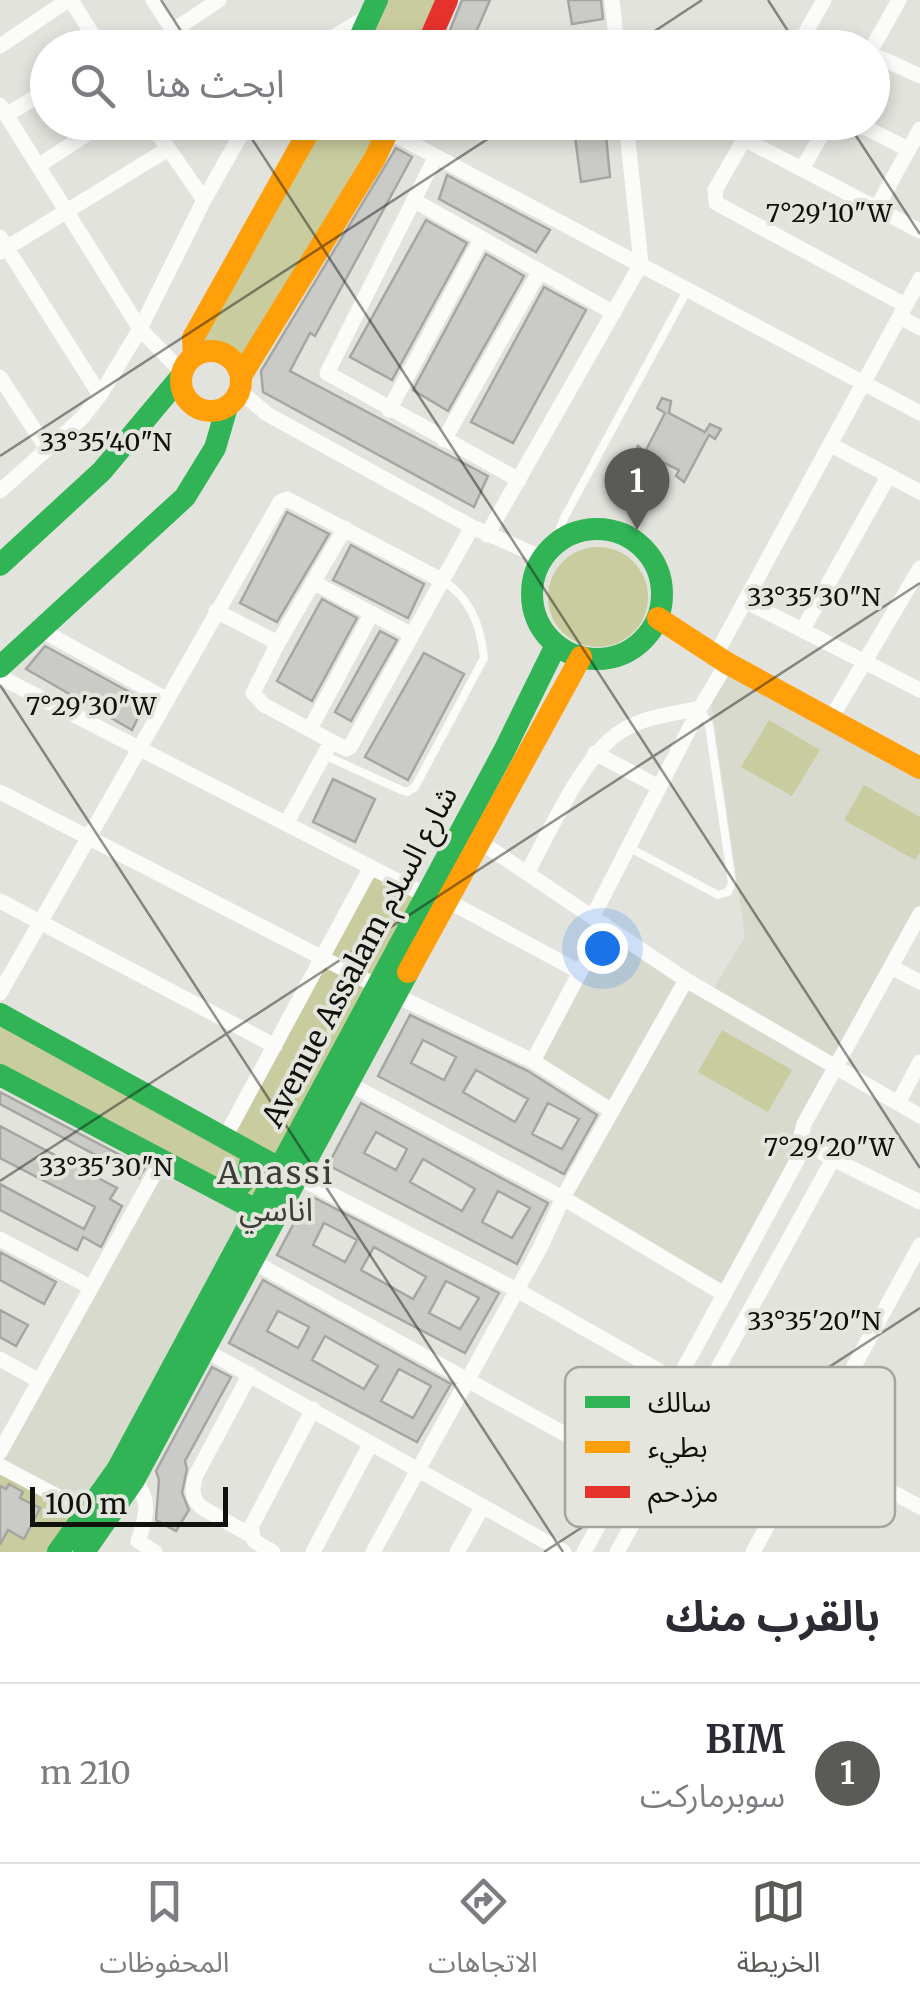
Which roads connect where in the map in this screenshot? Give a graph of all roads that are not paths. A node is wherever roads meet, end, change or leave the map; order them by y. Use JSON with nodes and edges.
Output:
{"nodes":[{"id":1,"x":70,"y":0,"type":"edge"},
{"id":2,"x":153,"y":0,"type":"edge"},
{"id":3,"x":219,"y":0,"type":"edge"},
{"id":4,"x":447,"y":0,"type":"edge"},
{"id":5,"x":612,"y":0,"type":"edge"},
{"id":6,"x":824,"y":0,"type":"edge"},
{"id":7,"x":898,"y":0,"type":"edge"},
{"id":8,"x":374,"y":7,"type":"edge"},
{"id":9,"x":89,"y":30,"type":"edge"},
{"id":10,"x":174,"y":30,"type":"joint"},
{"id":11,"x":340,"y":30,"type":"edge"},
{"id":12,"x":363,"y":30,"type":"edge"},
{"id":13,"x":434,"y":30,"type":"edge"},
{"id":14,"x":615,"y":30,"type":"edge"},
{"id":15,"x":806,"y":30,"type":"edge"},
{"id":16,"x":883,"y":30,"type":"edge"},
{"id":17,"x":0,"y":46,"type":"edge"},
{"id":18,"x":890,"y":60,"type":"edge"},
{"id":19,"x":920,"y":76,"type":"edge"},
{"id":20,"x":30,"y":98,"type":"edge"},
{"id":21,"x":3,"y":110,"type":"edge"},
{"id":22,"x":920,"y":129,"type":"edge"},
{"id":23,"x":78,"y":140,"type":"edge"},
{"id":24,"x":162,"y":140,"type":"edge"},
{"id":25,"x":234,"y":140,"type":"edge"},
{"id":26,"x":304,"y":140,"type":"edge"},
{"id":27,"x":382,"y":140,"type":"edge"},
{"id":28,"x":411,"y":140,"type":"edge"},
{"id":29,"x":628,"y":140,"type":"edge"},
{"id":30,"x":740,"y":140,"type":"edge"},
{"id":31,"x":761,"y":140,"type":"edge"},
{"id":32,"x":819,"y":140,"type":"edge"},
{"id":33,"x":890,"y":140,"type":"edge"},
{"id":34,"x":168,"y":148,"type":"junction"},
{"id":35,"x":908,"y":149,"type":"junction"},
{"id":36,"x":436,"y":156,"type":"junction"},
{"id":37,"x":38,"y":166,"type":"junction"},
{"id":38,"x":802,"y":169,"type":"junction"},
{"id":39,"x":204,"y":200,"type":"junction"},
{"id":40,"x":415,"y":201,"type":"junction"},
{"id":41,"x":876,"y":209,"type":"junction"},
{"id":42,"x":67,"y":211,"type":"junction"},
{"id":43,"x":920,"y":231,"type":"edge"},
{"id":44,"x":482,"y":238,"type":"junction"},
{"id":45,"x":2,"y":246,"type":"edge"},
{"id":46,"x":641,"y":264,"type":"junction"},
{"id":47,"x":540,"y":271,"type":"junction"},
{"id":48,"x":920,"y":278,"type":"edge"},
{"id":49,"x":688,"y":289,"type":"junction"},
{"id":50,"x":902,"y":311,"type":"junction"},
{"id":51,"x":614,"y":312,"type":"junction"},
{"id":52,"x":920,"y":328,"type":"edge"},
{"id":53,"x":140,"y":329,"type":"junction"},
{"id":54,"x":181,"y":364,"type":"junction"},
{"id":55,"x":0,"y":377,"type":"edge"},
{"id":56,"x":865,"y":383,"type":"junction"},
{"id":57,"x":100,"y":394,"type":"junction"},
{"id":58,"x":235,"y":394,"type":"junction"},
{"id":59,"x":5,"y":397,"type":"edge"},
{"id":60,"x":389,"y":410,"type":"junction"},
{"id":61,"x":920,"y":413,"type":"edge"},
{"id":62,"x":444,"y":440,"type":"junction"},
{"id":63,"x":831,"y":445,"type":"junction"},
{"id":64,"x":47,"y":449,"type":"junction"},
{"id":65,"x":889,"y":476,"type":"junction"},
{"id":66,"x":518,"y":480,"type":"junction"},
{"id":67,"x":0,"y":491,"type":"edge"},
{"id":68,"x":920,"y":492,"type":"edge"},
{"id":69,"x":345,"y":528,"type":"junction"},
{"id":70,"x":480,"y":531,"type":"junction"},
{"id":71,"x":548,"y":552,"type":"junction"},
{"id":72,"x":0,"y":565,"type":"edge"},
{"id":73,"x":920,"y":568,"type":"edge"},
{"id":74,"x":443,"y":581,"type":"junction"},
{"id":75,"x":313,"y":582,"type":"junction"},
{"id":76,"x":746,"y":601,"type":"junction"},
{"id":77,"x":216,"y":611,"type":"junction"},
{"id":78,"x":372,"y":613,"type":"junction"},
{"id":79,"x":658,"y":618,"type":"junction"},
{"id":80,"x":803,"y":629,"type":"junction"},
{"id":81,"x":40,"y":630,"type":"junction"},
{"id":82,"x":412,"y":636,"type":"junction"},
{"id":83,"x":278,"y":643,"type":"junction"},
{"id":84,"x":556,"y":645,"type":"junction"},
{"id":85,"x":581,"y":657,"type":"junction"},
{"id":86,"x":721,"y":660,"type":"junction"},
{"id":87,"x":866,"y":661,"type":"junction"},
{"id":88,"x":0,"y":667,"type":"edge"},
{"id":89,"x":0,"y":677,"type":"edge"},
{"id":90,"x":920,"y":690,"type":"edge"},
{"id":91,"x":166,"y":699,"type":"junction"},
{"id":92,"x":700,"y":708,"type":"junction"},
{"id":93,"x":830,"y":720,"type":"junction"},
{"id":94,"x":310,"y":729,"type":"junction"},
{"id":95,"x":138,"y":748,"type":"junction"},
{"id":96,"x":328,"y":748,"type":"junction"},
{"id":97,"x":595,"y":753,"type":"junction"},
{"id":98,"x":920,"y":768,"type":"edge"},
{"id":99,"x":659,"y":787,"type":"junction"},
{"id":100,"x":0,"y":792,"type":"edge"},
{"id":101,"x":286,"y":824,"type":"junction"},
{"id":102,"x":90,"y":839,"type":"junction"},
{"id":103,"x":482,"y":843,"type":"junction"},
{"id":104,"x":628,"y":847,"type":"junction"},
{"id":105,"x":371,"y":867,"type":"junction"},
{"id":106,"x":527,"y":873,"type":"junction"},
{"id":107,"x":437,"y":898,"type":"junction"},
{"id":108,"x":0,"y":902,"type":"edge"},
{"id":109,"x":920,"y":914,"type":"edge"},
{"id":110,"x":599,"y":920,"type":"junction"},
{"id":111,"x":39,"y":922,"type":"junction"},
{"id":112,"x":324,"y":956,"type":"junction"},
{"id":113,"x":891,"y":967,"type":"junction"},
{"id":114,"x":578,"y":971,"type":"junction"},
{"id":115,"x":686,"y":980,"type":"junction"},
{"id":116,"x":920,"y":982,"type":"edge"},
{"id":117,"x":386,"y":991,"type":"junction"},
{"id":118,"x":0,"y":993,"type":"edge"},
{"id":119,"x":0,"y":1014,"type":"edge"},
{"id":120,"x":275,"y":1046,"type":"junction"},
{"id":121,"x":533,"y":1061,"type":"junction"},
{"id":122,"x":920,"y":1062,"type":"edge"},
{"id":123,"x":837,"y":1068,"type":"junction"},
{"id":124,"x":0,"y":1076,"type":"edge"},
{"id":125,"x":348,"y":1083,"type":"junction"},
{"id":126,"x":898,"y":1103,"type":"junction"},
{"id":127,"x":612,"y":1110,"type":"junction"},
{"id":128,"x":920,"y":1116,"type":"edge"},
{"id":129,"x":224,"y":1140,"type":"junction"},
{"id":130,"x":806,"y":1144,"type":"junction"},
{"id":131,"x":252,"y":1154,"type":"junction"},
{"id":132,"x":833,"y":1159,"type":"junction"},
{"id":133,"x":162,"y":1160,"type":"junction"},
{"id":134,"x":288,"y":1172,"type":"junction"},
{"id":135,"x":230,"y":1196,"type":"junction"},
{"id":136,"x":563,"y":1198,"type":"junction"},
{"id":137,"x":920,"y":1202,"type":"edge"},
{"id":138,"x":256,"y":1210,"type":"junction"},
{"id":139,"x":0,"y":1239,"type":"edge"},
{"id":140,"x":920,"y":1245,"type":"edge"},
{"id":141,"x":252,"y":1261,"type":"junction"},
{"id":142,"x":915,"y":1268,"type":"edge"},
{"id":143,"x":90,"y":1287,"type":"junction"},
{"id":144,"x":517,"y":1290,"type":"junction"},
{"id":145,"x":724,"y":1294,"type":"junction"},
{"id":146,"x":205,"y":1350,"type":"junction"},
{"id":147,"x":0,"y":1359,"type":"edge"},
{"id":148,"x":652,"y":1367,"type":"edge"},
{"id":149,"x":685,"y":1367,"type":"edge"},
{"id":150,"x":717,"y":1367,"type":"edge"},
{"id":151,"x":857,"y":1367,"type":"edge"},
{"id":152,"x":250,"y":1374,"type":"junction"},
{"id":153,"x":469,"y":1379,"type":"junction"},
{"id":154,"x":39,"y":1381,"type":"junction"},
{"id":155,"x":313,"y":1409,"type":"junction"},
{"id":156,"x":565,"y":1433,"type":"edge"},
{"id":157,"x":371,"y":1443,"type":"junction"},
{"id":158,"x":0,"y":1452,"type":"edge"},
{"id":159,"x":0,"y":1466,"type":"edge"},
{"id":160,"x":418,"y":1468,"type":"junction"},
{"id":161,"x":134,"y":1480,"type":"junction"},
{"id":162,"x":895,"y":1493,"type":"edge"},
{"id":163,"x":483,"y":1506,"type":"junction"},
{"id":164,"x":920,"y":1507,"type":"edge"},
{"id":165,"x":86,"y":1512,"type":"junction"},
{"id":166,"x":598,"y":1527,"type":"edge"},
{"id":167,"x":630,"y":1527,"type":"edge"},
{"id":168,"x":767,"y":1527,"type":"edge"},
{"id":169,"x":250,"y":1535,"type":"junction"},
{"id":170,"x":537,"y":1546,"type":"edge"},
{"id":171,"x":132,"y":1547,"type":"edge"},
{"id":172,"x":58,"y":1552,"type":"edge"},
{"id":173,"x":84,"y":1552,"type":"edge"},
{"id":174,"x":155,"y":1552,"type":"edge"},
{"id":175,"x":274,"y":1552,"type":"edge"},
{"id":176,"x":313,"y":1552,"type":"edge"},
{"id":177,"x":374,"y":1552,"type":"edge"},
{"id":178,"x":457,"y":1552,"type":"edge"},
{"id":179,"x":564,"y":1552,"type":"edge"},
{"id":180,"x":584,"y":1552,"type":"edge"},
{"id":181,"x":616,"y":1552,"type":"edge"},
{"id":182,"x":753,"y":1552,"type":"edge"}],
"edges":[{"from":1,"to":9,"type":"street"},
{"from":1,"to":17,"type":"street"},
{"from":2,"to":10,"type":"street"},
{"from":3,"to":10,"type":"street"},
{"from":4,"to":13,"type":"street"},
{"from":5,"to":14,"type":"street"},
{"from":6,"to":15,"type":"street"},
{"from":7,"to":16,"type":"street"},
{"from":8,"to":11,"type":"street"},
{"from":8,"to":12,"type":"street"},
{"from":18,"to":19,"type":"street"},
{"from":20,"to":21,"type":"street"},
{"from":21,"to":37,"type":"street"},
{"from":22,"to":35,"type":"street"},
{"from":23,"to":37,"type":"street"},
{"from":24,"to":34,"type":"street"},
{"from":25,"to":39,"type":"street"},
{"from":26,"to":54,"type":"street"},
{"from":27,"to":58,"type":"street"},
{"from":28,"to":36,"type":"street"},
{"from":29,"to":46,"type":"street"},
{"from":30,"to":50,"type":"street"},
{"from":31,"to":38,"type":"street"},
{"from":32,"to":38,"type":"street"},
{"from":33,"to":35,"type":"street"},
{"from":34,"to":39,"type":"street"},
{"from":34,"to":42,"type":"street"},
{"from":35,"to":41,"type":"street"},
{"from":36,"to":40,"type":"street"},
{"from":36,"to":46,"type":"street"},
{"from":37,"to":42,"type":"street"},
{"from":38,"to":41,"type":"street"},
{"from":39,"to":53,"type":"street"},
{"from":40,"to":44,"type":"street"},
{"from":40,"to":60,"type":"street"},
{"from":41,"to":43,"type":"street"},
{"from":42,"to":45,"type":"street"},
{"from":42,"to":53,"type":"street"},
{"from":44,"to":47,"type":"street"},
{"from":44,"to":60,"type":"street"},
{"from":45,"to":57,"type":"street"},
{"from":46,"to":49,"type":"street"},
{"from":46,"to":51,"type":"street"},
{"from":47,"to":51,"type":"street"},
{"from":47,"to":62,"type":"street"},
{"from":48,"to":50,"type":"street"},
{"from":49,"to":56,"type":"street"},
{"from":49,"to":71,"type":"lane"},
{"from":50,"to":52,"type":"street"},
{"from":50,"to":56,"type":"street"},
{"from":51,"to":66,"type":"street"},
{"from":53,"to":54,"type":"street"},
{"from":53,"to":57,"type":"street"},
{"from":54,"to":58,"type":"street"},
{"from":54,"to":58,"type":"street"},
{"from":54,"to":72,"type":"street"},
{"from":55,"to":59,"type":"street"},
{"from":56,"to":61,"type":"street"},
{"from":56,"to":63,"type":"street"},
{"from":57,"to":64,"type":"street"},
{"from":58,"to":70,"type":"street"},
{"from":58,"to":81,"type":"street"},
{"from":59,"to":64,"type":"street"},
{"from":60,"to":62,"type":"street"},
{"from":62,"to":66,"type":"street"},
{"from":63,"to":65,"type":"street"},
{"from":63,"to":76,"type":"street"},
{"from":64,"to":67,"type":"street"},
{"from":65,"to":68,"type":"street"},
{"from":65,"to":80,"type":"street"},
{"from":66,"to":70,"type":"street"},
{"from":69,"to":74,"type":"street"},
{"from":69,"to":75,"type":"street"},
{"from":69,"to":77,"type":"street"},
{"from":70,"to":71,"type":"street"},
{"from":70,"to":74,"type":"street"},
{"from":71,"to":79,"type":"street"},
{"from":71,"to":84,"type":"street"},
{"from":73,"to":87,"type":"street"},
{"from":74,"to":82,"type":"street"},
{"from":74,"to":96,"type":"lane"},
{"from":75,"to":78,"type":"street"},
{"from":75,"to":83,"type":"street"},
{"from":76,"to":80,"type":"street"},
{"from":76,"to":86,"type":"street"},
{"from":77,"to":83,"type":"street"},
{"from":77,"to":91,"type":"street"},
{"from":78,"to":82,"type":"street"},
{"from":78,"to":94,"type":"street"},
{"from":79,"to":85,"type":"street"},
{"from":79,"to":86,"type":"street"},
{"from":80,"to":87,"type":"street"},
{"from":81,"to":88,"type":"street"},
{"from":81,"to":91,"type":"street"},
{"from":82,"to":96,"type":"street"},
{"from":83,"to":94,"type":"street"},
{"from":84,"to":85,"type":"street"},
{"from":84,"to":107,"type":"street","name":"Avenue Assalam شارع السلام"},
{"from":85,"to":103,"type":"street","name":"Avenue Assalam شارع السلام"},
{"from":86,"to":92,"type":"street"},
{"from":86,"to":93,"type":"street"},
{"from":87,"to":90,"type":"street"},
{"from":87,"to":93,"type":"street"},
{"from":89,"to":95,"type":"street"},
{"from":91,"to":95,"type":"street"},
{"from":92,"to":97,"type":"street"},
{"from":92,"to":99,"type":"street"},
{"from":92,"to":104,"type":"lane"},
{"from":93,"to":98,"type":"street"},
{"from":94,"to":96,"type":"street"},
{"from":95,"to":101,"type":"street"},
{"from":95,"to":102,"type":"street"},
{"from":96,"to":101,"type":"street"},
{"from":97,"to":99,"type":"street"},
{"from":97,"to":106,"type":"street"},
{"from":99,"to":104,"type":"street"},
{"from":100,"to":102,"type":"street"},
{"from":101,"to":105,"type":"street"},
{"from":102,"to":111,"type":"street"},
{"from":102,"to":112,"type":"street"},
{"from":103,"to":106,"type":"street"},
{"from":103,"to":107,"type":"street","name":"Avenue Assalam شارع السلام"},
{"from":104,"to":110,"type":"street"},
{"from":105,"to":107,"type":"street"},
{"from":105,"to":112,"type":"street"},
{"from":106,"to":110,"type":"street"},
{"from":107,"to":114,"type":"street"},
{"from":107,"to":117,"type":"street","name":"Avenue Assalam شارع السلام"},
{"from":108,"to":111,"type":"street"},
{"from":109,"to":113,"type":"street"},
{"from":110,"to":114,"type":"street"},
{"from":110,"to":115,"type":"street"},
{"from":111,"to":118,"type":"street"},
{"from":111,"to":120,"type":"street"},
{"from":112,"to":117,"type":"street"},
{"from":112,"to":120,"type":"street"},
{"from":113,"to":116,"type":"street"},
{"from":113,"to":123,"type":"street"},
{"from":114,"to":121,"type":"street"},
{"from":115,"to":123,"type":"street"},
{"from":115,"to":127,"type":"street"},
{"from":117,"to":121,"type":"street"},
{"from":117,"to":125,"type":"street","name":"Avenue Assalam شارع السلام"},
{"from":117,"to":134,"type":"street","name":"Avenue Assalam شارع السلام"},
{"from":119,"to":129,"type":"street"},
{"from":120,"to":129,"type":"street"},
{"from":121,"to":127,"type":"street"},
{"from":122,"to":126,"type":"street"},
{"from":123,"to":126,"type":"street"},
{"from":123,"to":130,"type":"street"},
{"from":124,"to":133,"type":"street"},
{"from":125,"to":134,"type":"street","name":"Avenue Assalam شارع السلام"},
{"from":125,"to":136,"type":"street"},
{"from":126,"to":128,"type":"street"},
{"from":127,"to":136,"type":"street"},
{"from":129,"to":131,"type":"street"},
{"from":130,"to":132,"type":"street"},
{"from":130,"to":145,"type":"street"},
{"from":131,"to":134,"type":"street"},
{"from":131,"to":135,"type":"street"},
{"from":132,"to":137,"type":"street"},
{"from":132,"to":150,"type":"street"},
{"from":133,"to":135,"type":"street"},
{"from":133,"to":143,"type":"street"},
{"from":134,"to":138,"type":"street","name":"Avenue Assalam شارع السلام"},
{"from":134,"to":141,"type":"street","name":"Avenue Assalam شارع السلام"},
{"from":134,"to":144,"type":"street"},
{"from":135,"to":138,"type":"street"},
{"from":136,"to":144,"type":"street"},
{"from":136,"to":145,"type":"street"},
{"from":138,"to":165,"type":"street","name":"Avenue Assalam شارع السلام"},
{"from":139,"to":143,"type":"street"},
{"from":140,"to":142,"type":"street"},
{"from":141,"to":146,"type":"street","name":"Avenue Assalam شارع السلام"},
{"from":141,"to":153,"type":"street"},
{"from":142,"to":151,"type":"street"},
{"from":143,"to":154,"type":"street"},
{"from":144,"to":148,"type":"street"},
{"from":144,"to":153,"type":"street"},
{"from":145,"to":149,"type":"street"},
{"from":146,"to":152,"type":"street"},
{"from":146,"to":161,"type":"street","name":"Avenue Assalam شارع السلام"},
{"from":147,"to":154,"type":"street"},
{"from":152,"to":155,"type":"street"},
{"from":152,"to":169,"type":"street"},
{"from":153,"to":156,"type":"street"},
{"from":153,"to":160,"type":"street"},
{"from":154,"to":158,"type":"street"},
{"from":155,"to":157,"type":"street"},
{"from":155,"to":169,"type":"street"},
{"from":157,"to":160,"type":"street"},
{"from":157,"to":176,"type":"street"},
{"from":159,"to":165,"type":"street"},
{"from":160,"to":163,"type":"street"},
{"from":160,"to":177,"type":"street"},
{"from":161,"to":171,"type":"street"},
{"from":161,"to":173,"type":"street","name":"Avenue Assalam شارع السلام"},
{"from":162,"to":164,"type":"street"},
{"from":163,"to":170,"type":"street"},
{"from":163,"to":178,"type":"street"},
{"from":165,"to":172,"type":"street","name":"Avenue Assalam شارع السلام"},
{"from":166,"to":180,"type":"street"},
{"from":167,"to":181,"type":"street"},
{"from":168,"to":182,"type":"street"},
{"from":169,"to":175,"type":"street"},
{"from":170,"to":179,"type":"street"},
{"from":171,"to":174,"type":"street"}]}
